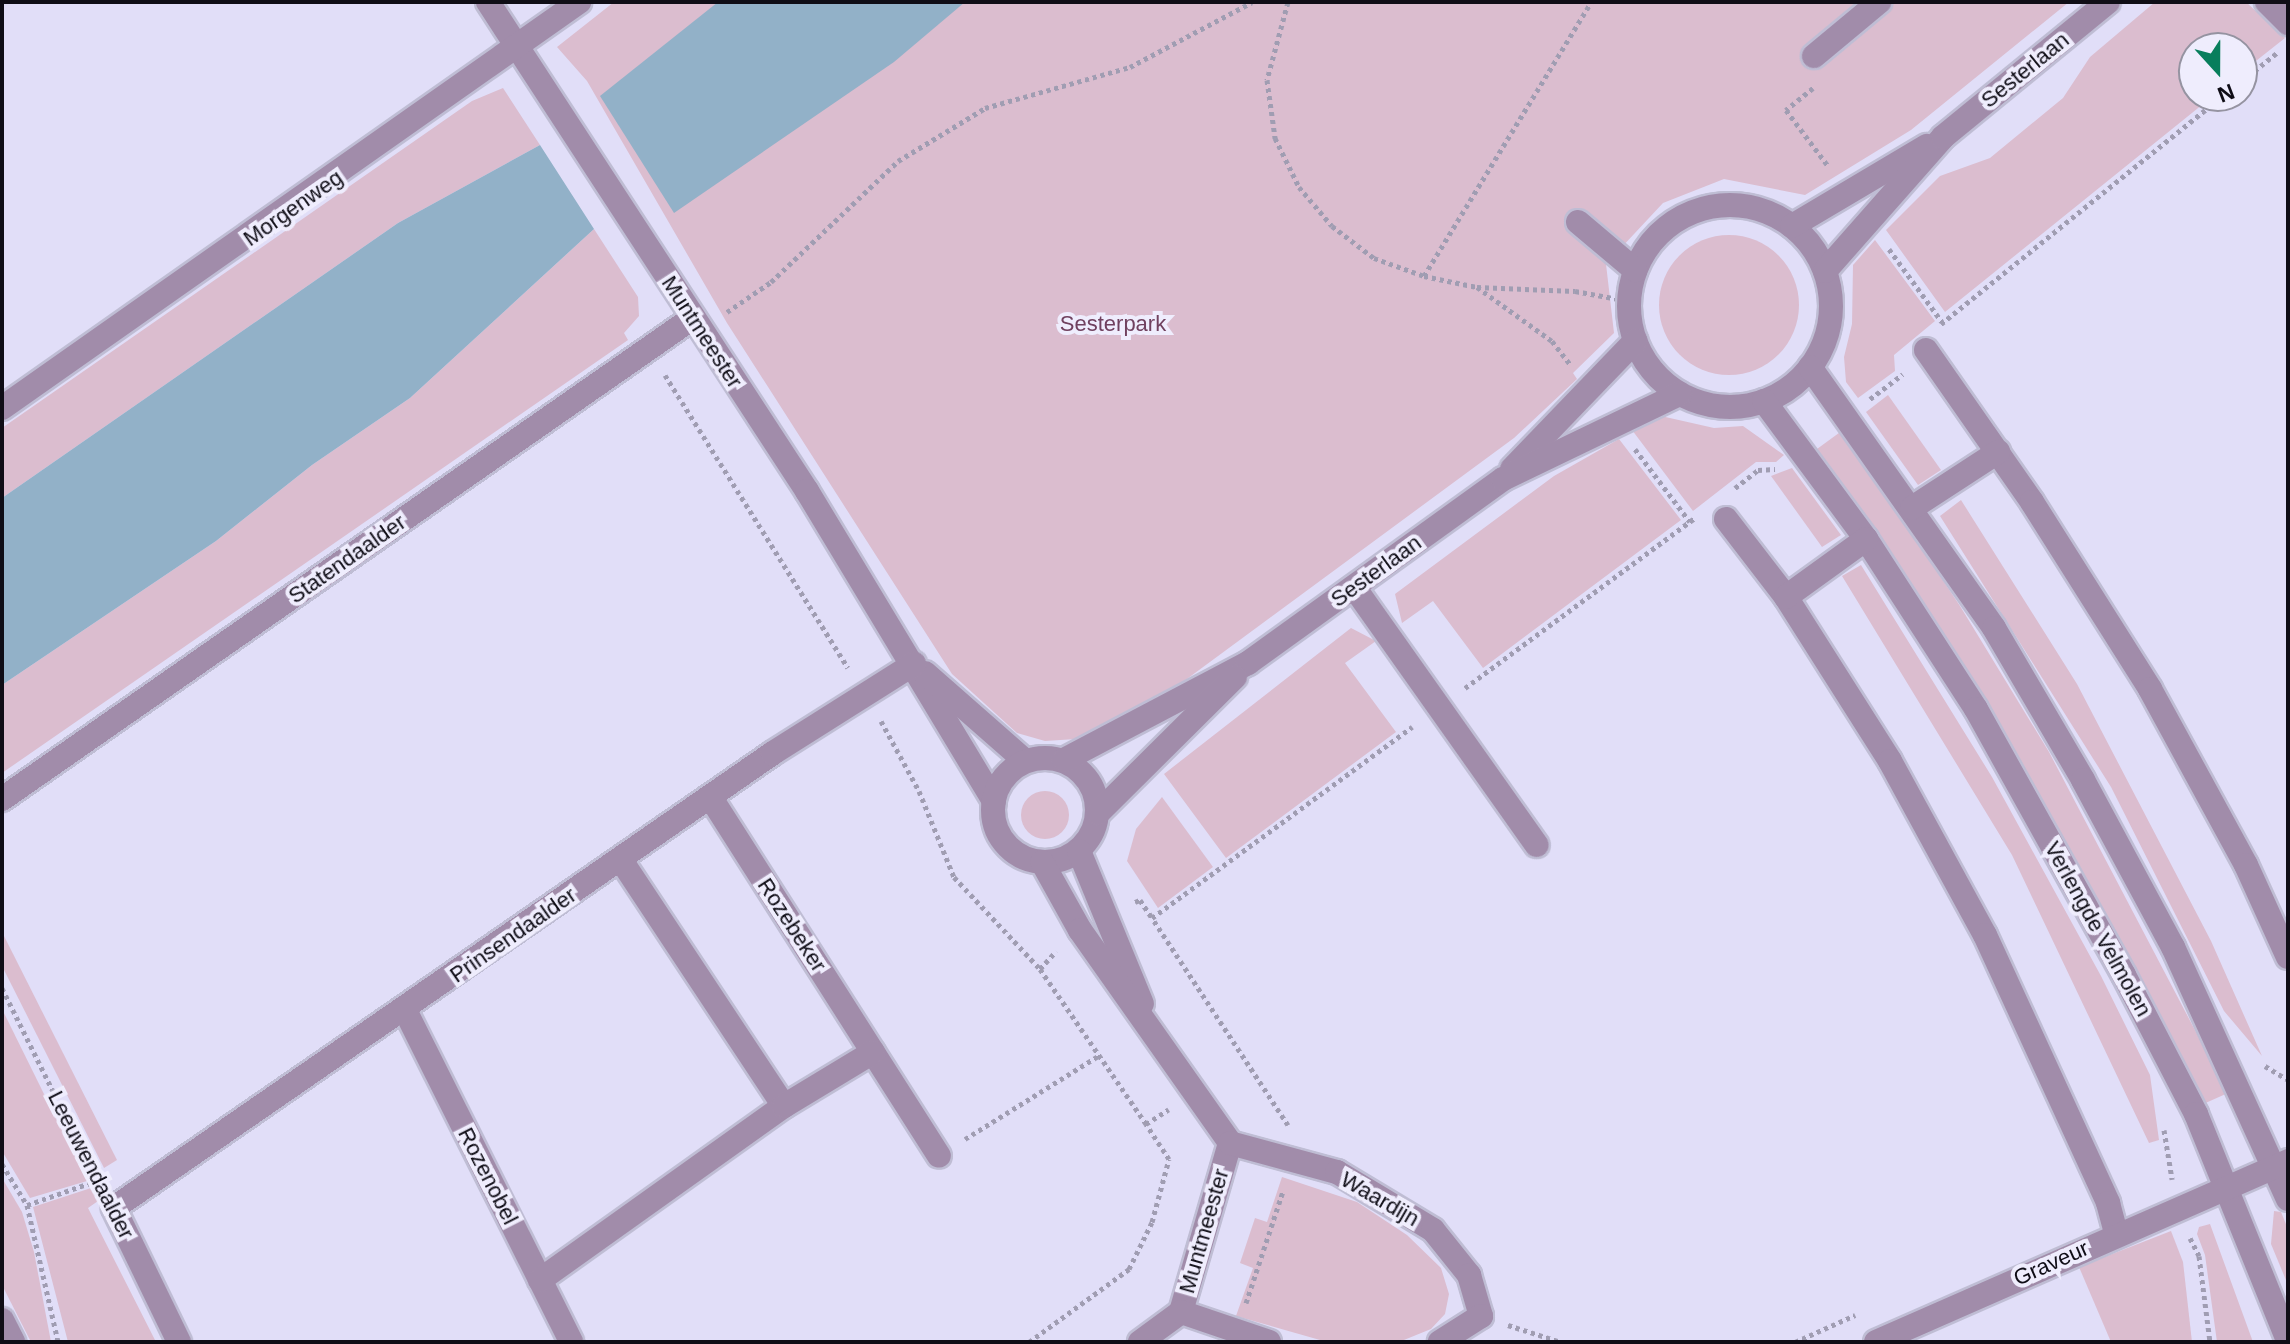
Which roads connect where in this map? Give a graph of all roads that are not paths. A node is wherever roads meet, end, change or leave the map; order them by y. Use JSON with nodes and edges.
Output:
{"nodes":[{"id":1,"x":488,"y":2,"type":"edge"},
{"id":2,"x":579,"y":2,"type":"edge"},
{"id":3,"x":1879,"y":2,"type":"edge"},
{"id":4,"x":2096,"y":5,"type":"edge"},
{"id":5,"x":518,"y":49,"type":"junction"},
{"id":6,"x":1814,"y":56,"type":"dead end"},
{"id":7,"x":1943,"y":137,"type":"junction"},
{"id":8,"x":1578,"y":222,"type":"dead end"},
{"id":9,"x":1792,"y":226,"type":"junction"},
{"id":10,"x":1635,"y":270,"type":"junction"},
{"id":11,"x":1825,"y":271,"type":"junction"},
{"id":12,"x":691,"y":319,"type":"junction"},
{"id":13,"x":1635,"y":341,"type":"junction"},
{"id":14,"x":1926,"y":350,"type":"road end"},
{"id":15,"x":1810,"y":367,"type":"junction"},
{"id":16,"x":1680,"y":394,"type":"junction"},
{"id":17,"x":1764,"y":401,"type":"junction"},
{"id":18,"x":2,"y":408,"type":"edge"},
{"id":19,"x":1998,"y":452,"type":"junction"},
{"id":20,"x":1503,"y":479,"type":"junction"},
{"id":21,"x":1725,"y":507,"type":"road end"},
{"id":22,"x":1912,"y":508,"type":"junction"},
{"id":23,"x":1866,"y":539,"type":"junction"},
{"id":24,"x":1354,"y":587,"type":"junction"},
{"id":25,"x":1786,"y":597,"type":"junction"},
{"id":26,"x":1248,"y":663,"type":"junction"},
{"id":27,"x":914,"y":664,"type":"junction"},
{"id":28,"x":1064,"y":760,"type":"junction"},
{"id":29,"x":1025,"y":761,"type":"junction"},
{"id":30,"x":711,"y":798,"type":"junction"},
{"id":31,"x":2,"y":799,"type":"edge"},
{"id":32,"x":994,"y":801,"type":"junction"},
{"id":33,"x":1098,"y":813,"type":"junction"},
{"id":34,"x":1537,"y":845,"type":"dead end"},
{"id":35,"x":1079,"y":851,"type":"junction"},
{"id":36,"x":621,"y":860,"type":"junction"},
{"id":37,"x":1042,"y":862,"type":"junction"},
{"id":38,"x":2288,"y":957,"type":"edge"},
{"id":39,"x":405,"y":1010,"type":"junction"},
{"id":40,"x":1152,"y":1028,"type":"junction"},
{"id":41,"x":873,"y":1052,"type":"junction"},
{"id":42,"x":784,"y":1106,"type":"junction"},
{"id":43,"x":1230,"y":1143,"type":"junction"},
{"id":44,"x":939,"y":1156,"type":"road end"},
{"id":45,"x":2282,"y":1164,"type":"edge"},
{"id":46,"x":2227,"y":1186,"type":"junction"},
{"id":47,"x":2288,"y":1199,"type":"edge"},
{"id":48,"x":114,"y":1208,"type":"joint"},
{"id":49,"x":2116,"y":1233,"type":"junction"},
{"id":50,"x":540,"y":1280,"type":"junction"},
{"id":51,"x":1181,"y":1312,"type":"junction"},
{"id":52,"x":2,"y":1320,"type":"edge"},
{"id":53,"x":2288,"y":1341,"type":"edge"},
{"id":54,"x":13,"y":1342,"type":"edge"},
{"id":55,"x":179,"y":1342,"type":"edge"},
{"id":56,"x":571,"y":1342,"type":"edge"},
{"id":57,"x":1140,"y":1342,"type":"edge"},
{"id":58,"x":1269,"y":1342,"type":"edge"},
{"id":59,"x":1440,"y":1342,"type":"edge"},
{"id":60,"x":1876,"y":1342,"type":"edge"}],
"edges":[{"from":1,"to":5,"type":"street","name":"Muntmeester"},
{"from":2,"to":5,"type":"street","name":"Morgenweg"},
{"from":3,"to":6,"type":"street"},
{"from":4,"to":7,"type":"street","name":"Sesterlaan"},
{"from":5,"to":12,"type":"street","name":"Muntmeester"},
{"from":5,"to":18,"type":"street","name":"Morgenweg"},
{"from":7,"to":9,"type":"street","name":"Sesterlaan"},
{"from":7,"to":11,"type":"street","name":"Sesterlaan"},
{"from":8,"to":10,"type":"street"},
{"from":9,"to":10,"type":"street"},
{"from":9,"to":11,"type":"street"},
{"from":10,"to":13,"type":"street"},
{"from":11,"to":15,"type":"street"},
{"from":12,"to":27,"type":"street","name":"Muntmeester"},
{"from":12,"to":31,"type":"street","name":"Statendaalder"},
{"from":13,"to":16,"type":"street"},
{"from":13,"to":20,"type":"street","name":"Sesterlaan"},
{"from":14,"to":19,"type":"street"},
{"from":15,"to":17,"type":"street"},
{"from":15,"to":22,"type":"street"},
{"from":16,"to":17,"type":"street"},
{"from":16,"to":20,"type":"street","name":"Sesterlaan"},
{"from":17,"to":23,"type":"street","name":"Verlengde Velmolen"},
{"from":19,"to":22,"type":"street"},
{"from":19,"to":38,"type":"street"},
{"from":20,"to":24,"type":"street","name":"Sesterlaan"},
{"from":21,"to":25,"type":"street"},
{"from":22,"to":45,"type":"street"},
{"from":23,"to":25,"type":"street"},
{"from":23,"to":46,"type":"street","name":"Verlengde Velmolen"},
{"from":24,"to":26,"type":"street","name":"Sesterlaan"},
{"from":24,"to":34,"type":"street"},
{"from":25,"to":49,"type":"street"},
{"from":26,"to":28,"type":"street","name":"Sesterlaan"},
{"from":26,"to":33,"type":"street","name":"Sesterlaan"},
{"from":27,"to":29,"type":"street","name":"Muntmeester"},
{"from":27,"to":30,"type":"street","name":"Prinsendaalder"},
{"from":27,"to":32,"type":"street","name":"Muntmeester"},
{"from":28,"to":29,"type":"street"},
{"from":28,"to":33,"type":"street"},
{"from":29,"to":32,"type":"street"},
{"from":30,"to":36,"type":"street","name":"Prinsendaalder"},
{"from":30,"to":41,"type":"street","name":"Rozebeker"},
{"from":32,"to":37,"type":"street"},
{"from":33,"to":35,"type":"street"},
{"from":35,"to":37,"type":"street"},
{"from":35,"to":40,"type":"street","name":"Muntmeester"},
{"from":36,"to":39,"type":"street","name":"Prinsendaalder"},
{"from":36,"to":42,"type":"street"},
{"from":37,"to":40,"type":"street","name":"Muntmeester"},
{"from":39,"to":48,"type":"street","name":"Prinsendaalder"},
{"from":39,"to":50,"type":"street","name":"Rozenobel"},
{"from":40,"to":43,"type":"street","name":"Muntmeester"},
{"from":41,"to":42,"type":"street"},
{"from":41,"to":44,"type":"street","name":"Rozebeker"},
{"from":42,"to":50,"type":"street"},
{"from":43,"to":51,"type":"street","name":"Muntmeester"},
{"from":43,"to":59,"type":"street","name":"Waardijn"},
{"from":45,"to":46,"type":"street","name":"Graveur"},
{"from":45,"to":47,"type":"street"},
{"from":46,"to":49,"type":"street","name":"Graveur"},
{"from":46,"to":53,"type":"street","name":"Verlengde Velmolen"},
{"from":48,"to":55,"type":"street","name":"Leeuwendaalder"},
{"from":49,"to":60,"type":"street","name":"Graveur"},
{"from":50,"to":56,"type":"street","name":"Rozenobel"},
{"from":51,"to":57,"type":"street","name":"Muntmeester"},
{"from":51,"to":58,"type":"street"},
{"from":52,"to":54,"type":"street"}]}
